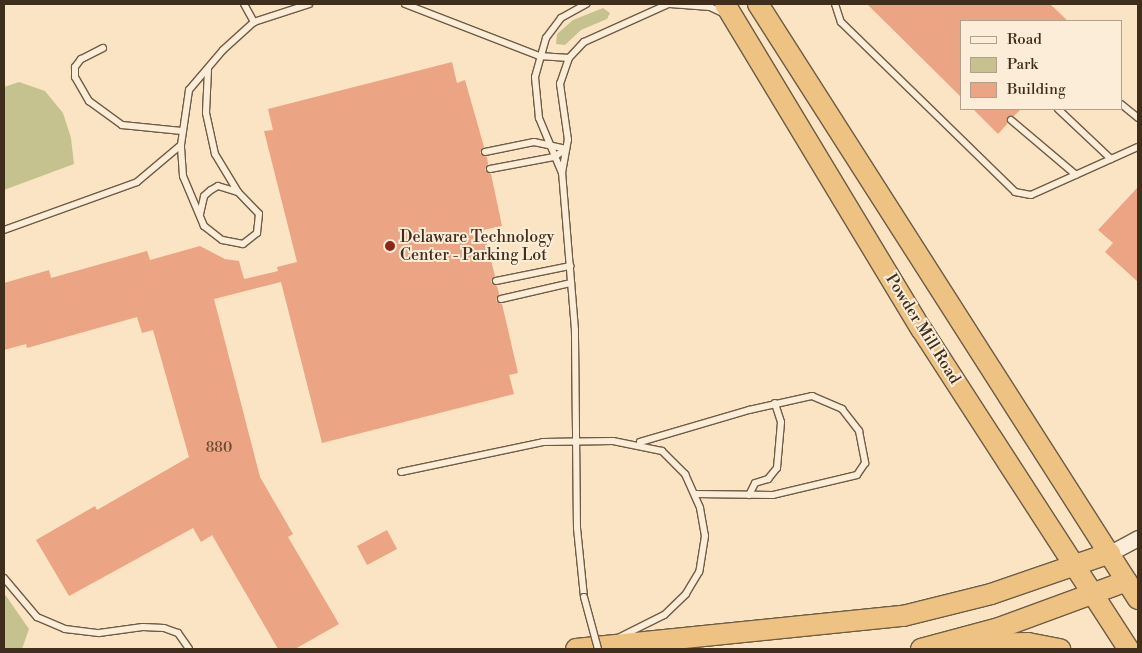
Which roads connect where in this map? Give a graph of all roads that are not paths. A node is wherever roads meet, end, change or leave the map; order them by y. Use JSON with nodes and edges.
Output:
{"nodes":[{"id":1,"x":244,"y":4,"type":"edge"},
{"id":2,"x":309,"y":4,"type":"edge"},
{"id":3,"x":405,"y":4,"type":"edge"},
{"id":4,"x":586,"y":4,"type":"edge"},
{"id":5,"x":669,"y":4,"type":"edge"},
{"id":6,"x":758,"y":4,"type":"edge"},
{"id":7,"x":835,"y":4,"type":"edge"},
{"id":8,"x":730,"y":11,"type":"edge"},
{"id":9,"x":254,"y":22,"type":"junction"},
{"id":10,"x":103,"y":48,"type":"dead end"},
{"id":11,"x":539,"y":56,"type":"junction"},
{"id":12,"x":569,"y":58,"type":"junction"},
{"id":13,"x":208,"y":70,"type":"junction"},
{"id":14,"x":1122,"y":105,"type":"edge"},
{"id":15,"x":1059,"y":110,"type":"edge"},
{"id":16,"x":1138,"y":118,"type":"edge"},
{"id":17,"x":1011,"y":120,"type":"dead end"},
{"id":18,"x":182,"y":131,"type":"junction"},
{"id":19,"x":548,"y":144,"type":"junction"},
{"id":20,"x":181,"y":145,"type":"junction"},
{"id":21,"x":1138,"y":147,"type":"edge"},
{"id":22,"x":566,"y":149,"type":"junction"},
{"id":23,"x":485,"y":152,"type":"dead end"},
{"id":24,"x":554,"y":157,"type":"junction"},
{"id":25,"x":1111,"y":159,"type":"junction"},
{"id":26,"x":490,"y":169,"type":"dead end"},
{"id":27,"x":562,"y":173,"type":"junction"},
{"id":28,"x":1076,"y":175,"type":"junction"},
{"id":29,"x":238,"y":192,"type":"junction"},
{"id":30,"x":200,"y":215,"type":"junction"},
{"id":31,"x":4,"y":230,"type":"edge"},
{"id":32,"x":570,"y":266,"type":"junction"},
{"id":33,"x":496,"y":281,"type":"dead end"},
{"id":34,"x":571,"y":283,"type":"junction"},
{"id":35,"x":501,"y":298,"type":"dead end"},
{"id":36,"x":775,"y":403,"type":"junction"},
{"id":37,"x":576,"y":440,"type":"junction"},
{"id":38,"x":634,"y":443,"type":"junction"},
{"id":39,"x":401,"y":472,"type":"dead end"},
{"id":40,"x":695,"y":494,"type":"junction"},
{"id":41,"x":749,"y":495,"type":"junction"},
{"id":42,"x":1138,"y":538,"type":"edge"},
{"id":43,"x":1110,"y":553,"type":"junction"},
{"id":44,"x":1076,"y":566,"type":"junction"},
{"id":45,"x":4,"y":578,"type":"edge"},
{"id":46,"x":1133,"y":578,"type":"edge"},
{"id":47,"x":1093,"y":594,"type":"junction"},
{"id":48,"x":1138,"y":599,"type":"edge"},
{"id":49,"x":601,"y":647,"type":"edge"},
{"id":50,"x":190,"y":649,"type":"edge"},
{"id":51,"x":576,"y":649,"type":"edge"},
{"id":52,"x":921,"y":649,"type":"edge"},
{"id":53,"x":932,"y":649,"type":"edge"},
{"id":54,"x":1060,"y":649,"type":"edge"},
{"id":55,"x":1128,"y":649,"type":"edge"}],
"edges":[{"from":1,"to":9,"type":"lane"},
{"from":2,"to":9,"type":"lane"},
{"from":3,"to":11,"type":"lane"},
{"from":4,"to":11,"type":"lane"},
{"from":5,"to":8,"type":"lane"},
{"from":5,"to":12,"type":"lane"},
{"from":6,"to":43,"type":"highway"},
{"from":7,"to":28,"type":"lane"},
{"from":8,"to":44,"type":"highway","name":"Powder Mill Road"},
{"from":9,"to":13,"type":"lane"},
{"from":10,"to":18,"type":"lane"},
{"from":11,"to":12,"type":"lane"},
{"from":11,"to":19,"type":"lane"},
{"from":12,"to":22,"type":"lane"},
{"from":13,"to":18,"type":"lane"},
{"from":13,"to":29,"type":"lane"},
{"from":14,"to":16,"type":"lane"},
{"from":15,"to":25,"type":"lane"},
{"from":17,"to":28,"type":"lane"},
{"from":18,"to":20,"type":"lane"},
{"from":19,"to":22,"type":"lane"},
{"from":19,"to":23,"type":"lane"},
{"from":19,"to":24,"type":"lane"},
{"from":20,"to":30,"type":"lane"},
{"from":20,"to":31,"type":"lane"},
{"from":21,"to":25,"type":"lane"},
{"from":22,"to":24,"type":"lane"},
{"from":22,"to":27,"type":"lane"},
{"from":24,"to":26,"type":"lane"},
{"from":24,"to":27,"type":"lane"},
{"from":25,"to":28,"type":"lane"},
{"from":27,"to":32,"type":"lane"},
{"from":29,"to":30,"type":"lane"},
{"from":29,"to":30,"type":"lane"},
{"from":32,"to":33,"type":"lane"},
{"from":32,"to":34,"type":"lane"},
{"from":34,"to":35,"type":"lane"},
{"from":34,"to":37,"type":"lane"},
{"from":36,"to":38,"type":"lane"},
{"from":36,"to":41,"type":"lane"},
{"from":36,"to":41,"type":"lane"},
{"from":37,"to":38,"type":"lane"},
{"from":37,"to":39,"type":"lane"},
{"from":37,"to":49,"type":"lane","bridge":true},
{"from":38,"to":40,"type":"lane"},
{"from":40,"to":41,"type":"lane"},
{"from":40,"to":49,"type":"lane"},
{"from":42,"to":43,"type":"street"},
{"from":43,"to":44,"type":"highway"},
{"from":43,"to":46,"type":"highway"},
{"from":44,"to":47,"type":"highway","name":"Powder Mill Road"},
{"from":44,"to":49,"type":"highway"},
{"from":45,"to":50,"type":"lane"},
{"from":46,"to":47,"type":"highway"},
{"from":46,"to":48,"type":"highway"},
{"from":47,"to":52,"type":"highway"},
{"from":47,"to":55,"type":"highway","name":"Powder Mill Road"},
{"from":49,"to":51,"type":"highway"},
{"from":53,"to":54,"type":"highway"}]}
